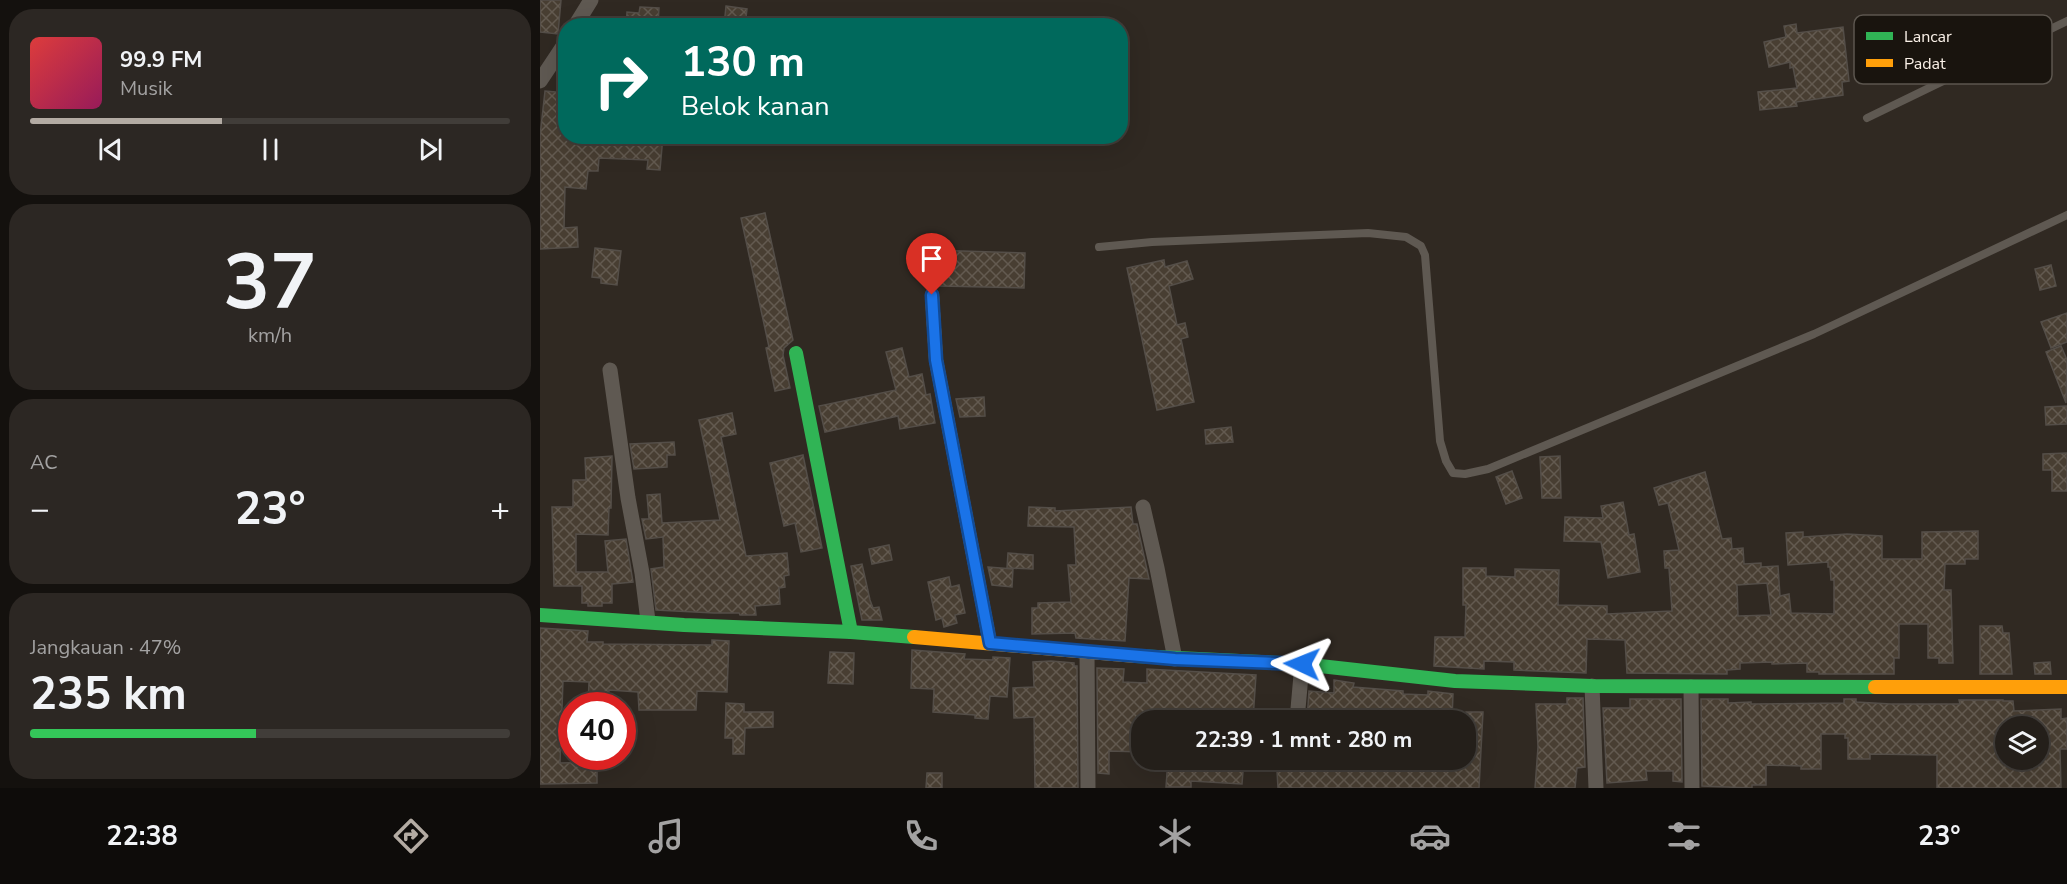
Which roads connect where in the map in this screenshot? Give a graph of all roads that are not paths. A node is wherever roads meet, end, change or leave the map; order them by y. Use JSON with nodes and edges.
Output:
{"nodes":[{"id":1,"x":591,"y":0,"type":"edge"},
{"id":2,"x":580,"y":18,"type":"edge"},
{"id":3,"x":2067,"y":21,"type":"edge"},
{"id":4,"x":2052,"y":28,"type":"edge"},
{"id":5,"x":558,"y":54,"type":"edge"},
{"id":6,"x":540,"y":81,"type":"edge"},
{"id":7,"x":1938,"y":84,"type":"edge"},
{"id":8,"x":1868,"y":118,"type":"dead end"},
{"id":9,"x":2067,"y":215,"type":"edge"},
{"id":10,"x":1099,"y":247,"type":"dead end"},
{"id":11,"x":932,"y":295,"type":"dead end"},
{"id":12,"x":796,"y":353,"type":"dead end"},
{"id":13,"x":610,"y":370,"type":"dead end"},
{"id":14,"x":1143,"y":507,"type":"dead end"},
{"id":15,"x":540,"y":615,"type":"edge"},
{"id":16,"x":648,"y":621,"type":"junction"},
{"id":17,"x":851,"y":632,"type":"junction"},
{"id":18,"x":990,"y":643,"type":"junction"},
{"id":19,"x":1087,"y":652,"type":"junction"},
{"id":20,"x":1175,"y":659,"type":"junction"},
{"id":21,"x":1302,"y":664,"type":"junction"},
{"id":22,"x":1592,"y":686,"type":"junction"},
{"id":23,"x":1691,"y":687,"type":"junction"},
{"id":24,"x":2067,"y":687,"type":"edge"},
{"id":25,"x":1298,"y":710,"type":"edge"},
{"id":26,"x":1088,"y":788,"type":"edge"},
{"id":27,"x":1596,"y":788,"type":"edge"},
{"id":28,"x":1692,"y":788,"type":"edge"}],
"edges":[{"from":1,"to":2,"type":"street"},
{"from":3,"to":4,"type":"lane"},
{"from":5,"to":6,"type":"street"},
{"from":7,"to":8,"type":"lane"},
{"from":9,"to":10,"type":"lane"},
{"from":11,"to":18,"type":"street"},
{"from":12,"to":17,"type":"street"},
{"from":13,"to":16,"type":"street"},
{"from":14,"to":20,"type":"street"},
{"from":15,"to":16,"type":"street"},
{"from":16,"to":17,"type":"street"},
{"from":17,"to":18,"type":"street"},
{"from":18,"to":19,"type":"street"},
{"from":19,"to":20,"type":"street"},
{"from":19,"to":26,"type":"street"},
{"from":20,"to":21,"type":"street"},
{"from":21,"to":22,"type":"street"},
{"from":21,"to":25,"type":"street"},
{"from":22,"to":23,"type":"street"},
{"from":22,"to":27,"type":"street"},
{"from":23,"to":24,"type":"street"},
{"from":23,"to":28,"type":"street"}]}
